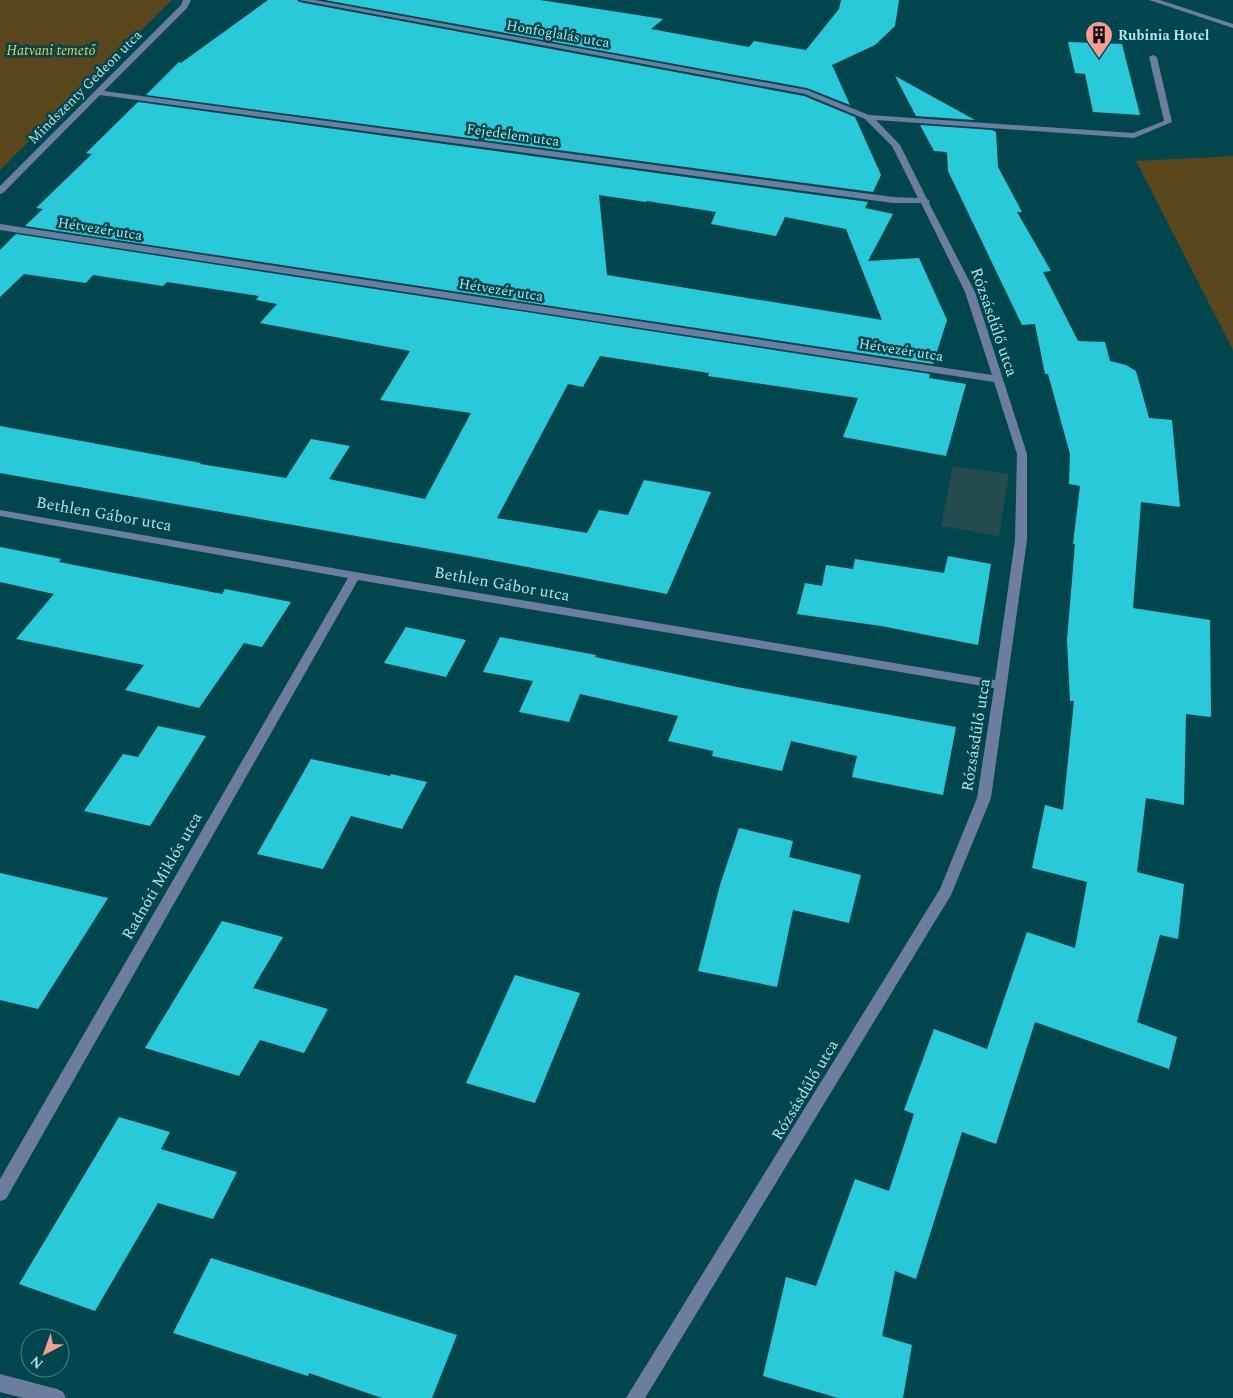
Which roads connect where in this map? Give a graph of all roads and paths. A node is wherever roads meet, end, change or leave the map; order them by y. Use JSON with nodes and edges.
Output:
{"nodes":[{"id":1,"x":187,"y":0,"type":"edge"},
{"id":2,"x":303,"y":0,"type":"edge"},
{"id":3,"x":1153,"y":0,"type":"edge"},
{"id":4,"x":1233,"y":26,"type":"edge"},
{"id":5,"x":1153,"y":58,"type":"dead end"},
{"id":6,"x":97,"y":92,"type":"junction"},
{"id":7,"x":807,"y":92,"type":"joint"},
{"id":8,"x":868,"y":118,"type":"junction"},
{"id":9,"x":0,"y":191,"type":"edge"},
{"id":10,"x":926,"y":201,"type":"junction"},
{"id":11,"x":0,"y":227,"type":"edge"},
{"id":12,"x":997,"y":379,"type":"junction"},
{"id":13,"x":0,"y":512,"type":"edge"},
{"id":14,"x":355,"y":576,"type":"junction"},
{"id":15,"x":1000,"y":686,"type":"junction"},
{"id":16,"x":0,"y":1194,"type":"edge"},
{"id":17,"x":0,"y":1383,"type":"edge"},
{"id":18,"x":57,"y":1398,"type":"edge"},
{"id":19,"x":635,"y":1398,"type":"edge"}],
"edges":[{"from":1,"to":6,"type":"street","name":"Mindszenty Gedeon utca"},
{"from":2,"to":7,"type":"street","name":"Honfoglalás utca"},
{"from":3,"to":4,"type":"street"},
{"from":5,"to":8,"type":"street"},
{"from":6,"to":9,"type":"street","name":"Mindszenty Gedeon utca"},
{"from":6,"to":10,"type":"street","name":"Fejedelem utca"},
{"from":7,"to":8,"type":"street","name":"Rózsásdűlő utca"},
{"from":8,"to":10,"type":"street","name":"Rózsásdűlő utca"},
{"from":10,"to":12,"type":"street","name":"Rózsásdűlő utca"},
{"from":11,"to":12,"type":"street","name":"Hétvezér utca"},
{"from":12,"to":15,"type":"street","name":"Rózsásdűlő utca"},
{"from":13,"to":14,"type":"street","name":"Bethlen Gábor utca"},
{"from":14,"to":15,"type":"street","name":"Bethlen Gábor utca"},
{"from":14,"to":16,"type":"street","name":"Radnóti Miklós utca"},
{"from":15,"to":19,"type":"street","name":"Rózsásdűlő utca"},
{"from":17,"to":18,"type":"street"}]}
